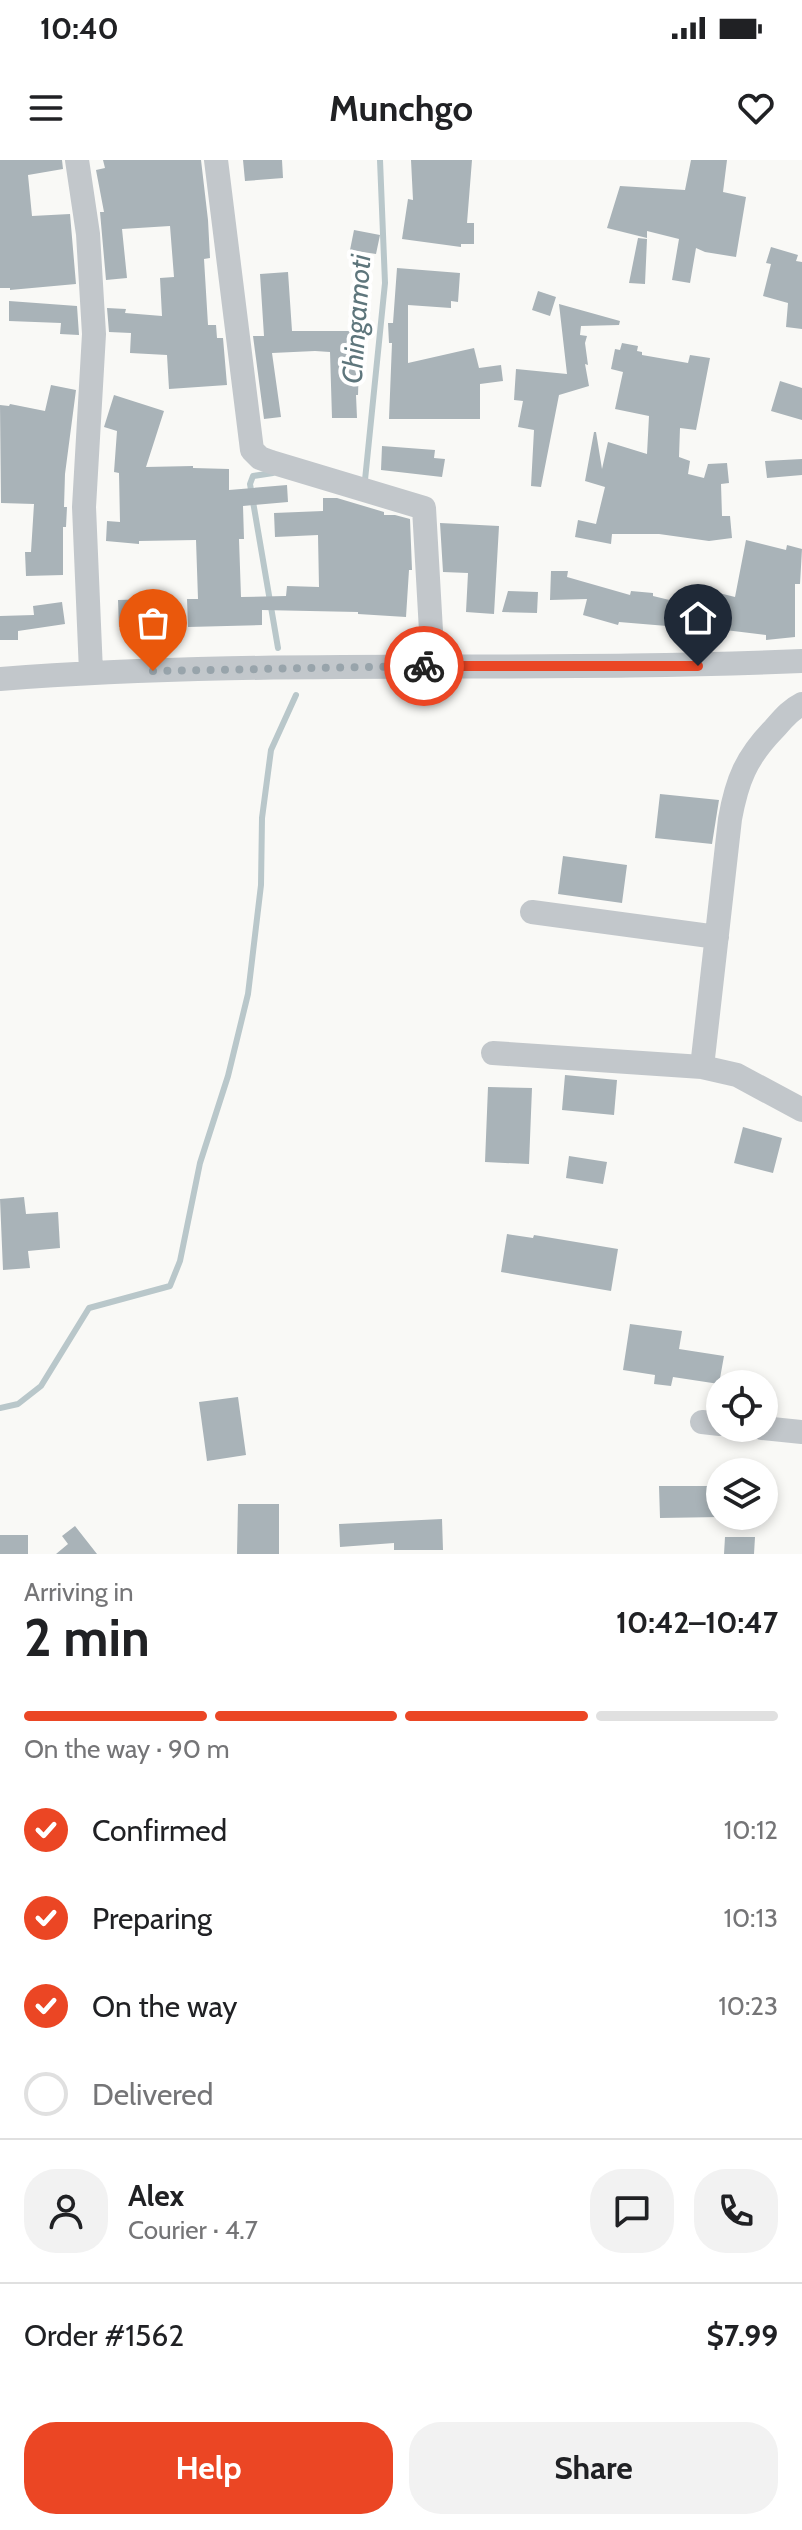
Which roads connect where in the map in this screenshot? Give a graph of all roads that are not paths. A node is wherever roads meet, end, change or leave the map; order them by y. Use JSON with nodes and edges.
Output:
{"nodes":[{"id":1,"x":77,"y":160,"type":"edge"},
{"id":2,"x":216,"y":160,"type":"edge"},
{"id":3,"x":802,"y":661,"type":"edge"},
{"id":4,"x":433,"y":666,"type":"junction"},
{"id":5,"x":91,"y":672,"type":"junction"},
{"id":6,"x":0,"y":679,"type":"edge"},
{"id":7,"x":802,"y":704,"type":"edge"},
{"id":8,"x":532,"y":912,"type":"dead end"},
{"id":9,"x":717,"y":937,"type":"junction"},
{"id":10,"x":493,"y":1053,"type":"dead end"},
{"id":11,"x":702,"y":1067,"type":"junction"},
{"id":12,"x":802,"y":1110,"type":"edge"},
{"id":13,"x":778,"y":1430,"type":"edge"},
{"id":14,"x":802,"y":1432,"type":"edge"}],
"edges":[{"from":1,"to":5,"type":"street"},
{"from":2,"to":4,"type":"street"},
{"from":3,"to":4,"type":"street"},
{"from":4,"to":5,"type":"street"},
{"from":5,"to":6,"type":"street"},
{"from":7,"to":9,"type":"street"},
{"from":8,"to":9,"type":"street"},
{"from":9,"to":11,"type":"street"},
{"from":10,"to":11,"type":"street"},
{"from":11,"to":12,"type":"street"},
{"from":13,"to":14,"type":"street"}]}
